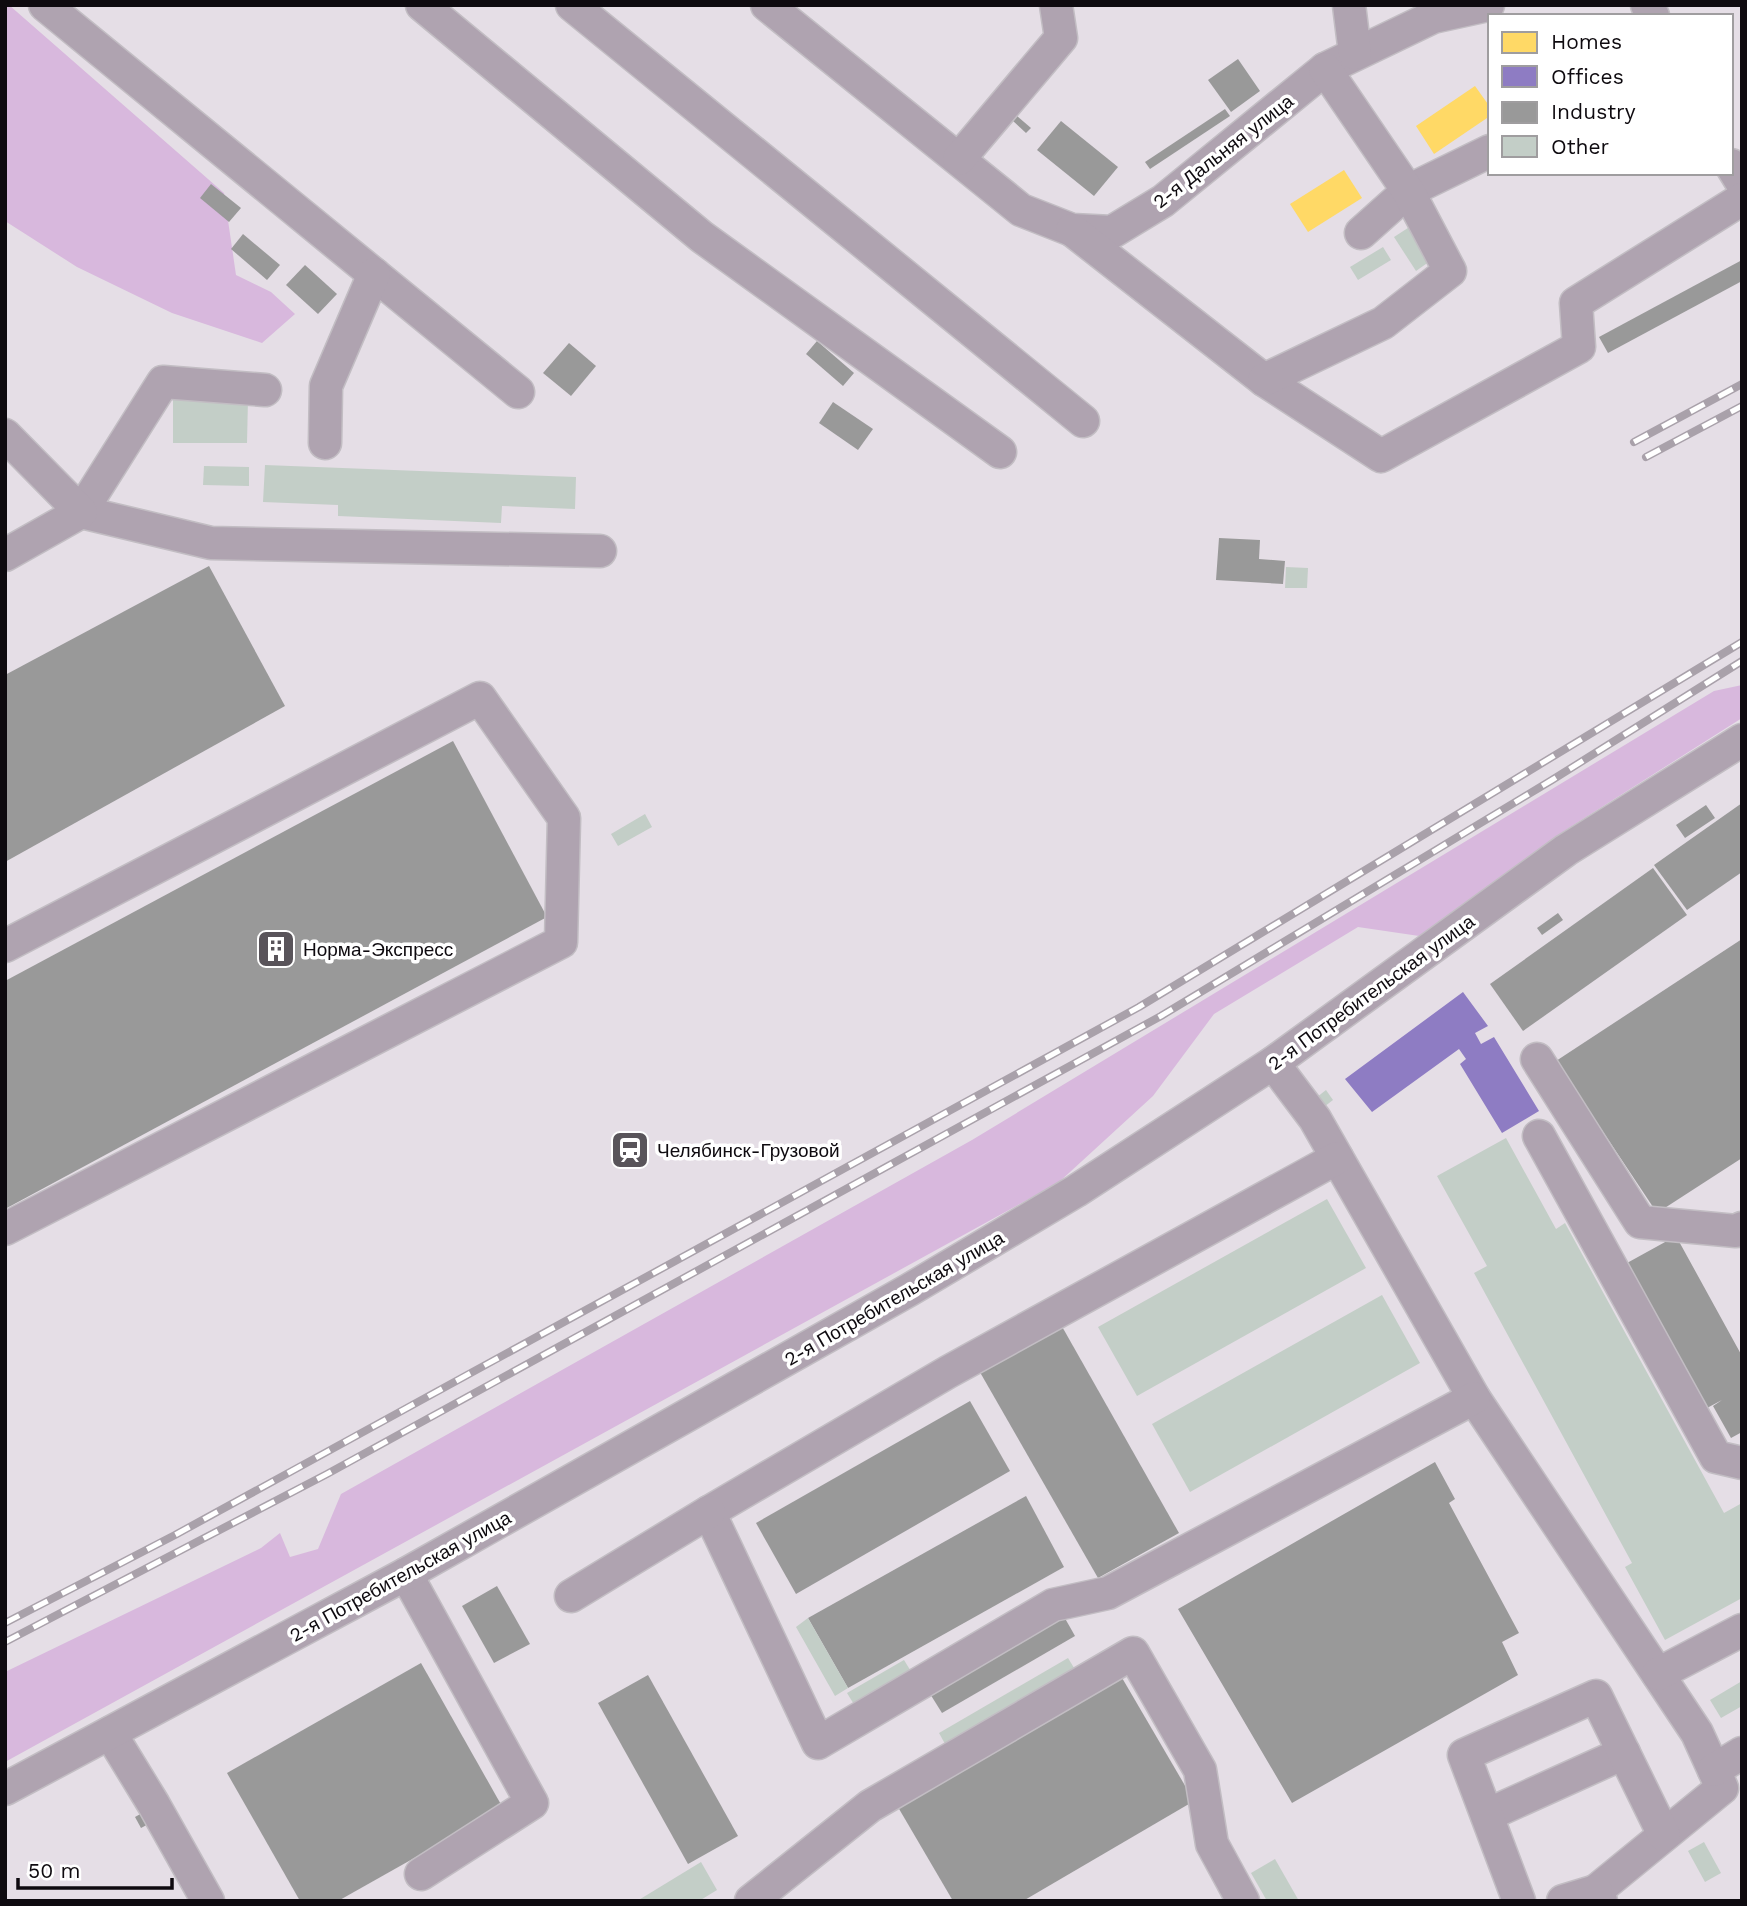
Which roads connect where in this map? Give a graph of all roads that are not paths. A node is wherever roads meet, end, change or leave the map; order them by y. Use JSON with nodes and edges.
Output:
{"nodes":[{"id":1,"x":45,"y":5,"type":"edge"},
{"id":2,"x":422,"y":5,"type":"edge"},
{"id":3,"x":572,"y":5,"type":"edge"},
{"id":4,"x":767,"y":5,"type":"edge"},
{"id":5,"x":1056,"y":5,"type":"edge"},
{"id":6,"x":1349,"y":5,"type":"edge"},
{"id":7,"x":1488,"y":5,"type":"edge"},
{"id":8,"x":1355,"y":53,"type":"junction"},
{"id":9,"x":1325,"y":69,"type":"junction"},
{"id":10,"x":1488,"y":152,"type":"edge"},
{"id":11,"x":958,"y":159,"type":"junction"},
{"id":12,"x":1733,"y":167,"type":"edge"},
{"id":13,"x":1742,"y":183,"type":"edge"},
{"id":14,"x":1408,"y":191,"type":"junction"},
{"id":15,"x":1742,"y":199,"type":"edge"},
{"id":16,"x":1072,"y":230,"type":"junction"},
{"id":17,"x":1361,"y":233,"type":"dead end"},
{"id":18,"x":374,"y":274,"type":"junction"},
{"id":19,"x":1264,"y":380,"type":"junction"},
{"id":20,"x":265,"y":390,"type":"dead end"},
{"id":21,"x":518,"y":392,"type":"dead end"},
{"id":22,"x":1083,"y":421,"type":"dead end"},
{"id":23,"x":5,"y":435,"type":"edge"},
{"id":24,"x":325,"y":443,"type":"dead end"},
{"id":25,"x":1000,"y":452,"type":"dead end"},
{"id":26,"x":81,"y":512,"type":"junction"},
{"id":27,"x":600,"y":551,"type":"dead end"},
{"id":28,"x":5,"y":555,"type":"edge"},
{"id":29,"x":1742,"y":740,"type":"edge"},
{"id":30,"x":5,"y":946,"type":"edge"},
{"id":31,"x":1537,"y":1059,"type":"dead end"},
{"id":32,"x":1273,"y":1063,"type":"junction"},
{"id":33,"x":1539,"y":1136,"type":"dead end"},
{"id":34,"x":1337,"y":1158,"type":"junction"},
{"id":35,"x":5,"y":1229,"type":"edge"},
{"id":36,"x":1740,"y":1234,"type":"edge"},
{"id":37,"x":1474,"y":1398,"type":"junction"},
{"id":38,"x":1742,"y":1463,"type":"edge"},
{"id":39,"x":709,"y":1512,"type":"junction"},
{"id":40,"x":406,"y":1574,"type":"junction"},
{"id":41,"x":571,"y":1596,"type":"dead end"},
{"id":42,"x":1742,"y":1630,"type":"edge"},
{"id":43,"x":1658,"y":1674,"type":"junction"},
{"id":44,"x":110,"y":1733,"type":"junction"},
{"id":45,"x":1624,"y":1753,"type":"junction"},
{"id":46,"x":1742,"y":1753,"type":"edge"},
{"id":47,"x":1714,"y":1770,"type":"junction"},
{"id":48,"x":5,"y":1789,"type":"edge"},
{"id":49,"x":1487,"y":1815,"type":"junction"},
{"id":50,"x":1664,"y":1835,"type":"junction"},
{"id":51,"x":421,"y":1874,"type":"dead end"},
{"id":52,"x":1598,"y":1896,"type":"edge"},
{"id":53,"x":208,"y":1901,"type":"edge"},
{"id":54,"x":751,"y":1901,"type":"edge"},
{"id":55,"x":1243,"y":1901,"type":"edge"},
{"id":56,"x":1519,"y":1901,"type":"edge"},
{"id":57,"x":1563,"y":1901,"type":"edge"}],
"edges":[{"from":1,"to":18,"type":"street"},
{"from":2,"to":25,"type":"street"},
{"from":3,"to":22,"type":"street"},
{"from":4,"to":11,"type":"street","name":"2-я Дальняя улица"},
{"from":5,"to":11,"type":"street"},
{"from":6,"to":8,"type":"street"},
{"from":7,"to":8,"type":"street","name":"2-я Дальняя улица"},
{"from":8,"to":9,"type":"street","name":"2-я Дальняя улица"},
{"from":9,"to":14,"type":"street"},
{"from":9,"to":16,"type":"street","name":"2-я Дальняя улица"},
{"from":10,"to":14,"type":"street"},
{"from":11,"to":16,"type":"street","name":"2-я Дальняя улица"},
{"from":12,"to":13,"type":"street"},
{"from":14,"to":17,"type":"street"},
{"from":14,"to":19,"type":"street"},
{"from":15,"to":19,"type":"street"},
{"from":16,"to":19,"type":"street"},
{"from":18,"to":21,"type":"street"},
{"from":18,"to":24,"type":"street"},
{"from":20,"to":26,"type":"street"},
{"from":23,"to":26,"type":"street"},
{"from":26,"to":27,"type":"street"},
{"from":26,"to":28,"type":"street"},
{"from":29,"to":32,"type":"street","name":"2-я Потребительская улица"},
{"from":30,"to":35,"type":"street"},
{"from":31,"to":36,"type":"street"},
{"from":32,"to":34,"type":"street"},
{"from":32,"to":40,"type":"street","name":"2-я Потребительская улица"},
{"from":33,"to":38,"type":"street"},
{"from":34,"to":37,"type":"street"},
{"from":34,"to":39,"type":"street"},
{"from":37,"to":39,"type":"street"},
{"from":37,"to":43,"type":"street"},
{"from":39,"to":41,"type":"street"},
{"from":40,"to":44,"type":"street","name":"2-я Потребительская улица"},
{"from":40,"to":51,"type":"street"},
{"from":42,"to":43,"type":"street"},
{"from":43,"to":47,"type":"street"},
{"from":44,"to":48,"type":"street","name":"2-я Потребительская улица"},
{"from":44,"to":53,"type":"street"},
{"from":45,"to":49,"type":"street"},
{"from":45,"to":49,"type":"street"},
{"from":45,"to":50,"type":"street"},
{"from":46,"to":47,"type":"street"},
{"from":47,"to":50,"type":"street"},
{"from":49,"to":56,"type":"street"},
{"from":50,"to":52,"type":"street"},
{"from":52,"to":57,"type":"street"},
{"from":54,"to":55,"type":"street"}]}
